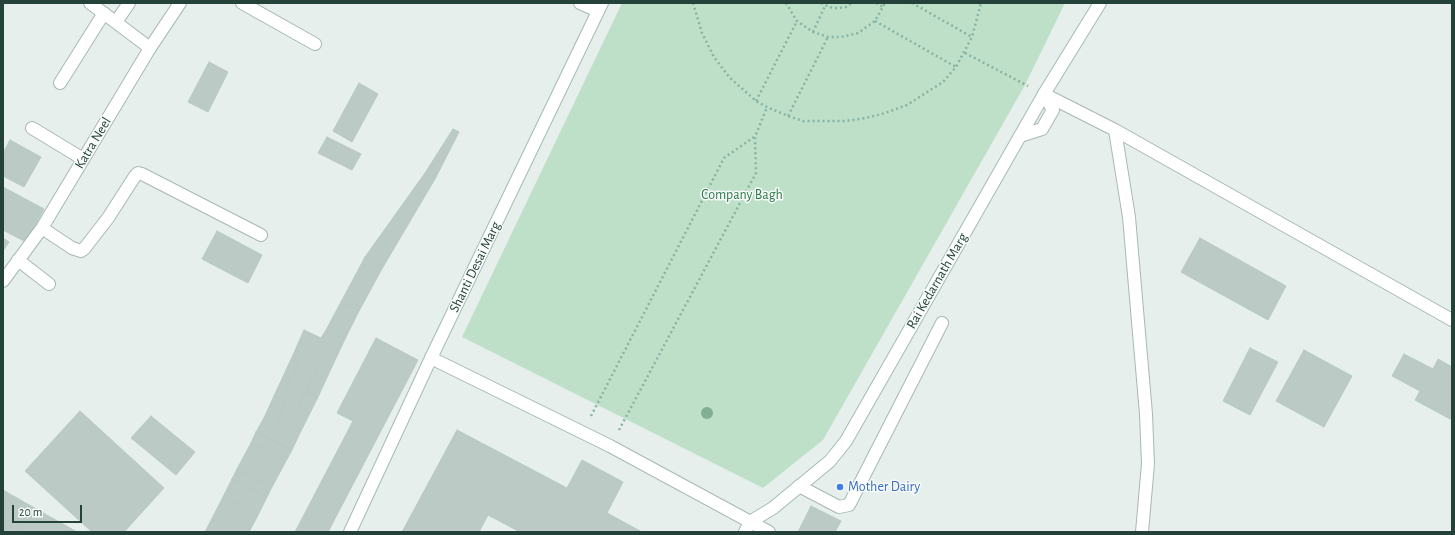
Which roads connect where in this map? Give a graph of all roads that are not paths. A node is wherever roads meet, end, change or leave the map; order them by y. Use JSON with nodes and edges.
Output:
{"nodes":[{"id":1,"x":90,"y":3,"type":"edge"},
{"id":2,"x":129,"y":3,"type":"edge"},
{"id":3,"x":180,"y":3,"type":"edge"},
{"id":4,"x":242,"y":3,"type":"edge"},
{"id":5,"x":580,"y":3,"type":"edge"},
{"id":6,"x":1100,"y":3,"type":"edge"},
{"id":7,"x":600,"y":7,"type":"edge"},
{"id":8,"x":104,"y":13,"type":"junction"},
{"id":9,"x":116,"y":22,"type":"junction"},
{"id":10,"x":315,"y":44,"type":"dead end"},
{"id":11,"x":150,"y":48,"type":"junction"},
{"id":12,"x":60,"y":83,"type":"dead end"},
{"id":13,"x":1044,"y":94,"type":"junction"},
{"id":14,"x":32,"y":128,"type":"dead end"},
{"id":15,"x":1115,"y":130,"type":"junction"},
{"id":16,"x":83,"y":159,"type":"junction"},
{"id":17,"x":42,"y":228,"type":"junction"},
{"id":18,"x":261,"y":235,"type":"dead end"},
{"id":19,"x":18,"y":260,"type":"junction"},
{"id":20,"x":3,"y":281,"type":"edge"},
{"id":21,"x":49,"y":284,"type":"dead end"},
{"id":22,"x":1452,"y":320,"type":"edge"},
{"id":23,"x":942,"y":323,"type":"dead end"},
{"id":24,"x":431,"y":358,"type":"junction"},
{"id":25,"x":799,"y":486,"type":"junction"},
{"id":26,"x":748,"y":527,"type":"edge"},
{"id":27,"x":350,"y":532,"type":"edge"},
{"id":28,"x":770,"y":532,"type":"edge"},
{"id":29,"x":1142,"y":532,"type":"edge"}],
"edges":[{"from":1,"to":8,"type":"street"},
{"from":2,"to":9,"type":"street"},
{"from":3,"to":11,"type":"street","name":"Katra Neel"},
{"from":4,"to":10,"type":"street"},
{"from":5,"to":7,"type":"street"},
{"from":6,"to":13,"type":"street","name":"Rai Kedarnath Marg"},
{"from":7,"to":24,"type":"street","name":"Shanti Desai Marg"},
{"from":8,"to":9,"type":"street"},
{"from":8,"to":12,"type":"street"},
{"from":9,"to":11,"type":"street"},
{"from":11,"to":16,"type":"street","name":"Katra Neel"},
{"from":13,"to":15,"type":"street"},
{"from":13,"to":25,"type":"street","name":"Rai Kedarnath Marg"},
{"from":14,"to":16,"type":"street"},
{"from":15,"to":22,"type":"street"},
{"from":15,"to":29,"type":"street"},
{"from":16,"to":17,"type":"street","name":"Katra Neel"},
{"from":17,"to":18,"type":"street"},
{"from":17,"to":19,"type":"street","name":"Katra Neel"},
{"from":19,"to":20,"type":"street","name":"Katra Neel"},
{"from":19,"to":21,"type":"street"},
{"from":23,"to":25,"type":"street"},
{"from":24,"to":26,"type":"street"},
{"from":24,"to":27,"type":"street","name":"Shanti Desai Marg"},
{"from":25,"to":26,"type":"street","name":"Rai Kedarnath Marg"},
{"from":26,"to":28,"type":"street"}]}
